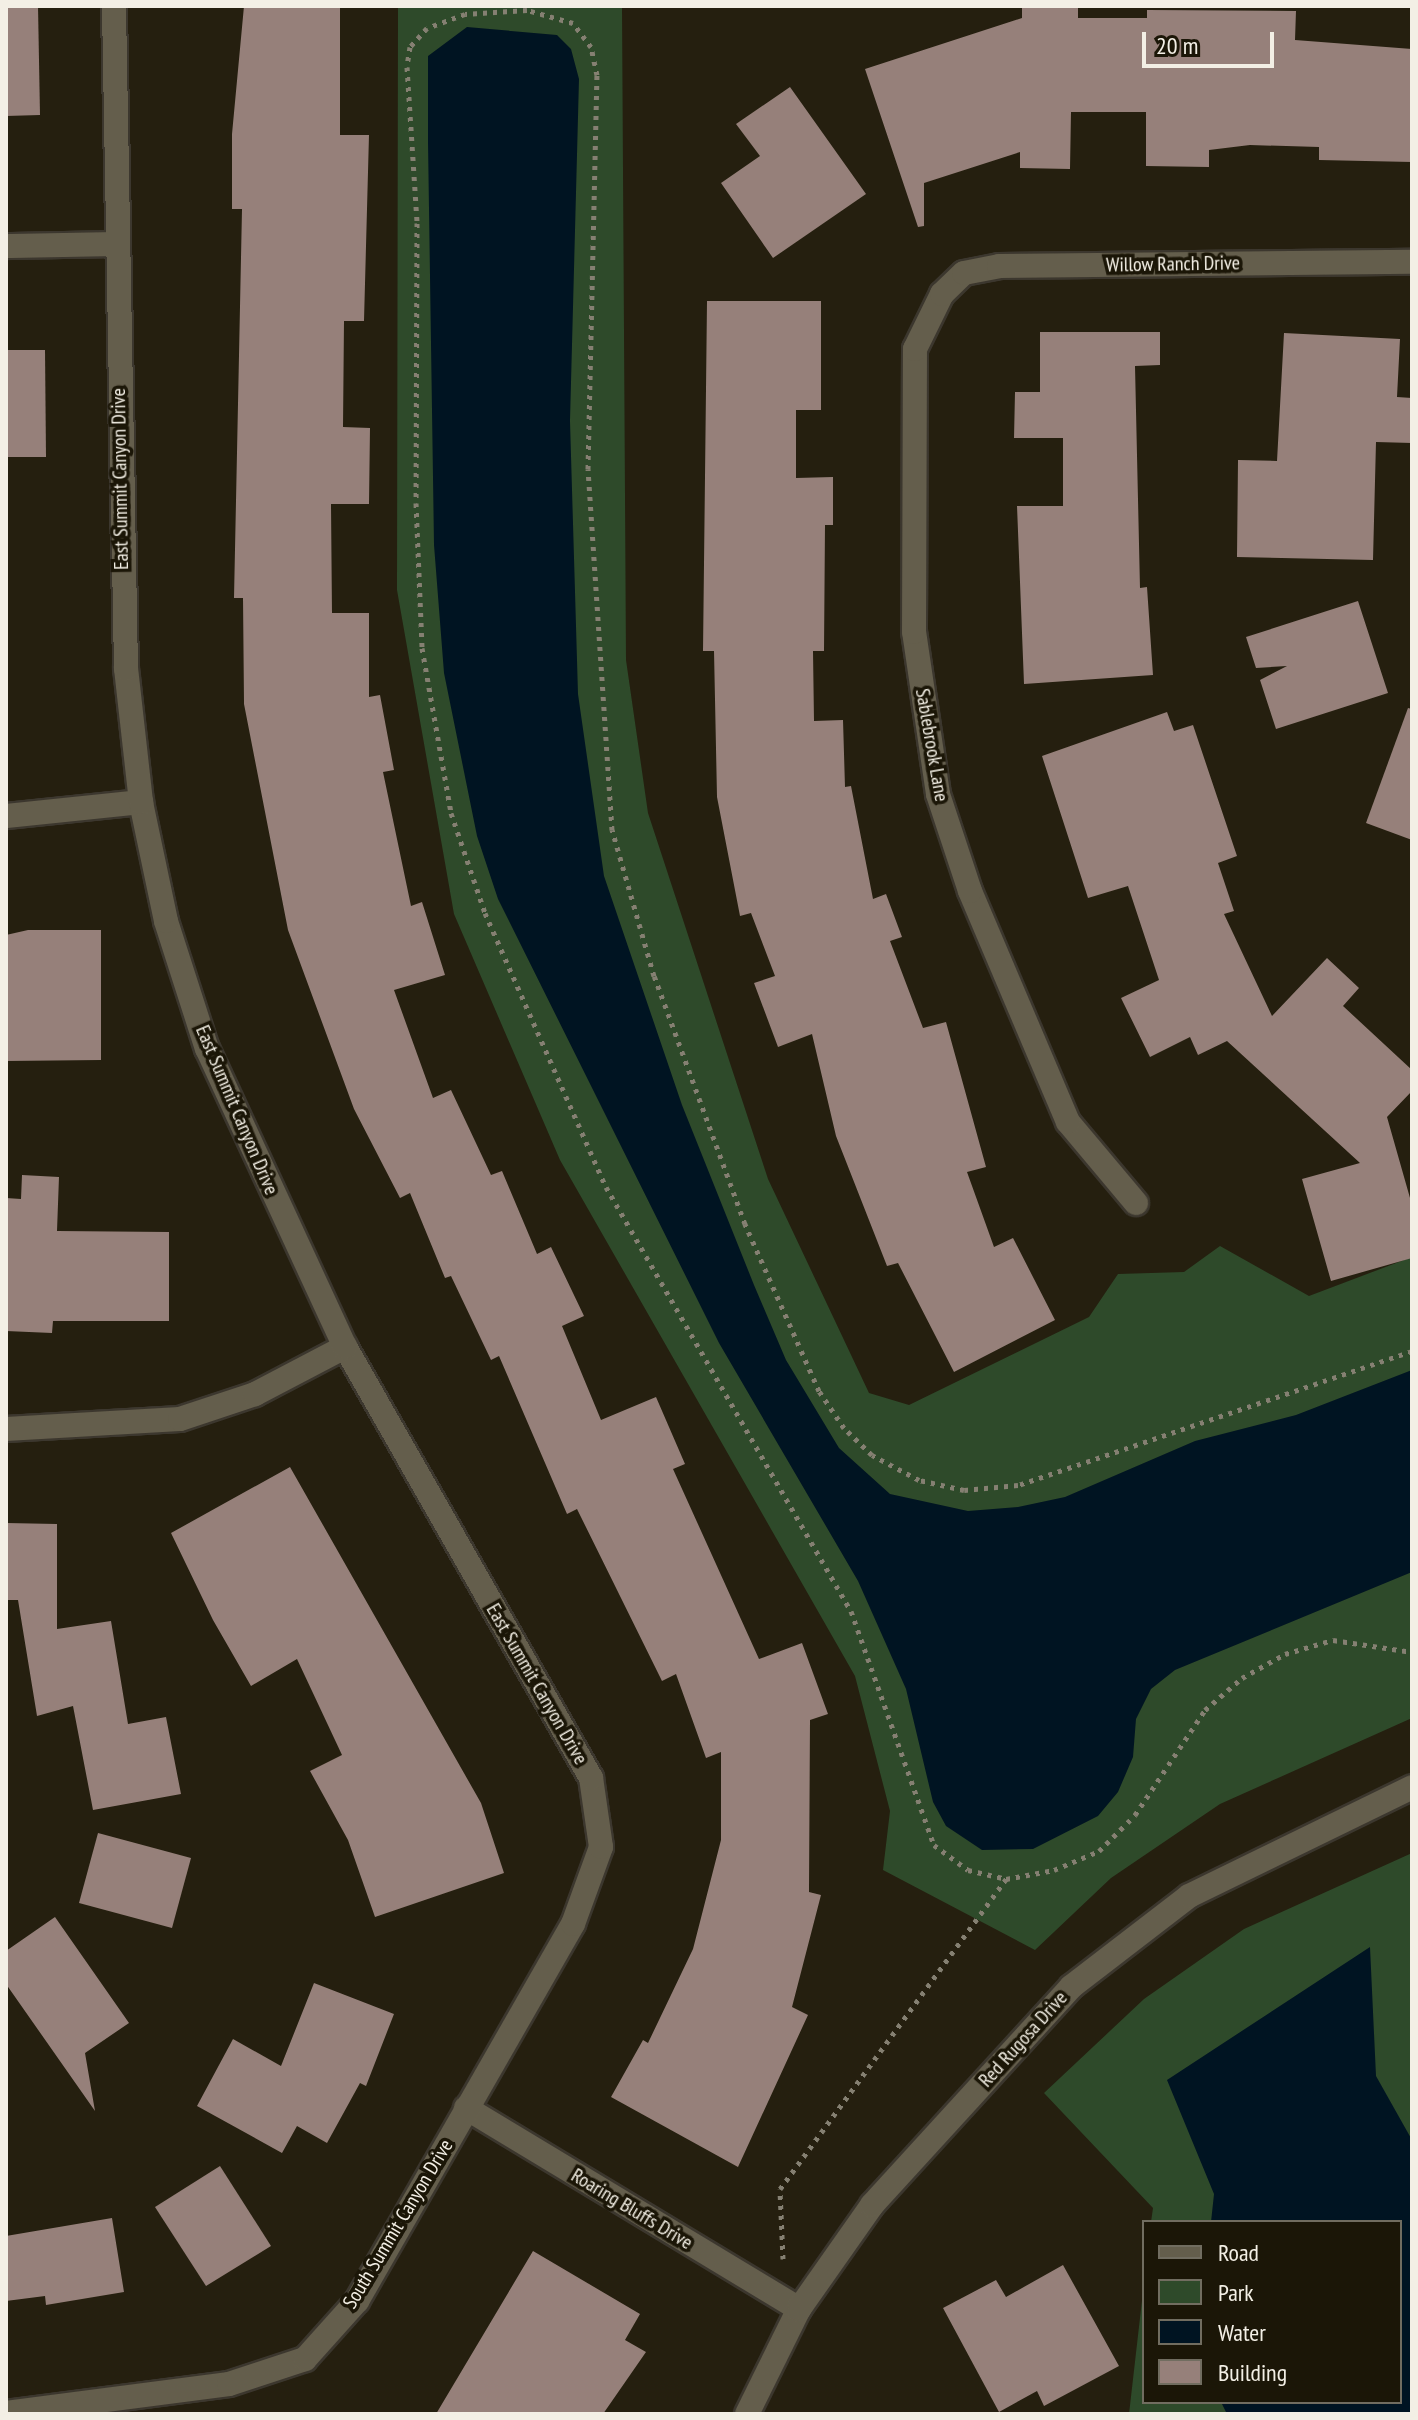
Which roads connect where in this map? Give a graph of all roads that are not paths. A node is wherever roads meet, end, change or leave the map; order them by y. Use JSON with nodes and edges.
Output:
{"nodes":[{"id":1,"x":114,"y":6,"type":"edge"},
{"id":2,"x":117,"y":244,"type":"junction"},
{"id":3,"x":6,"y":246,"type":"edge"},
{"id":4,"x":1412,"y":262,"type":"edge"},
{"id":5,"x":942,"y":294,"type":"joint"},
{"id":6,"x":141,"y":802,"type":"junction"},
{"id":7,"x":6,"y":816,"type":"edge"},
{"id":8,"x":1136,"y":1203,"type":"dead end"},
{"id":9,"x":345,"y":1347,"type":"junction"},
{"id":10,"x":6,"y":1429,"type":"edge"},
{"id":11,"x":1412,"y":1787,"type":"edge"},
{"id":12,"x":466,"y":2108,"type":"junction"},
{"id":13,"x":799,"y":2309,"type":"junction"},
{"id":14,"x":6,"y":2413,"type":"edge"},
{"id":15,"x":747,"y":2414,"type":"edge"}],
"edges":[{"from":1,"to":2,"type":"street","name":"East Summit Canyon Drive"},
{"from":2,"to":3,"type":"street"},
{"from":2,"to":6,"type":"street","name":"East Summit Canyon Drive"},
{"from":4,"to":5,"type":"street","name":"Willow Ranch Drive"},
{"from":5,"to":8,"type":"street","name":"Sablebrook Lane"},
{"from":6,"to":7,"type":"street"},
{"from":6,"to":9,"type":"street","name":"East Summit Canyon Drive"},
{"from":9,"to":10,"type":"street"},
{"from":9,"to":12,"type":"street","name":"East Summit Canyon Drive"},
{"from":11,"to":13,"type":"street","name":"Red Rugosa Drive"},
{"from":12,"to":13,"type":"street","name":"Roaring Bluffs Drive"},
{"from":12,"to":14,"type":"street","name":"South Summit Canyon Drive"},
{"from":13,"to":15,"type":"street","name":"Red Rugosa Drive"}]}
